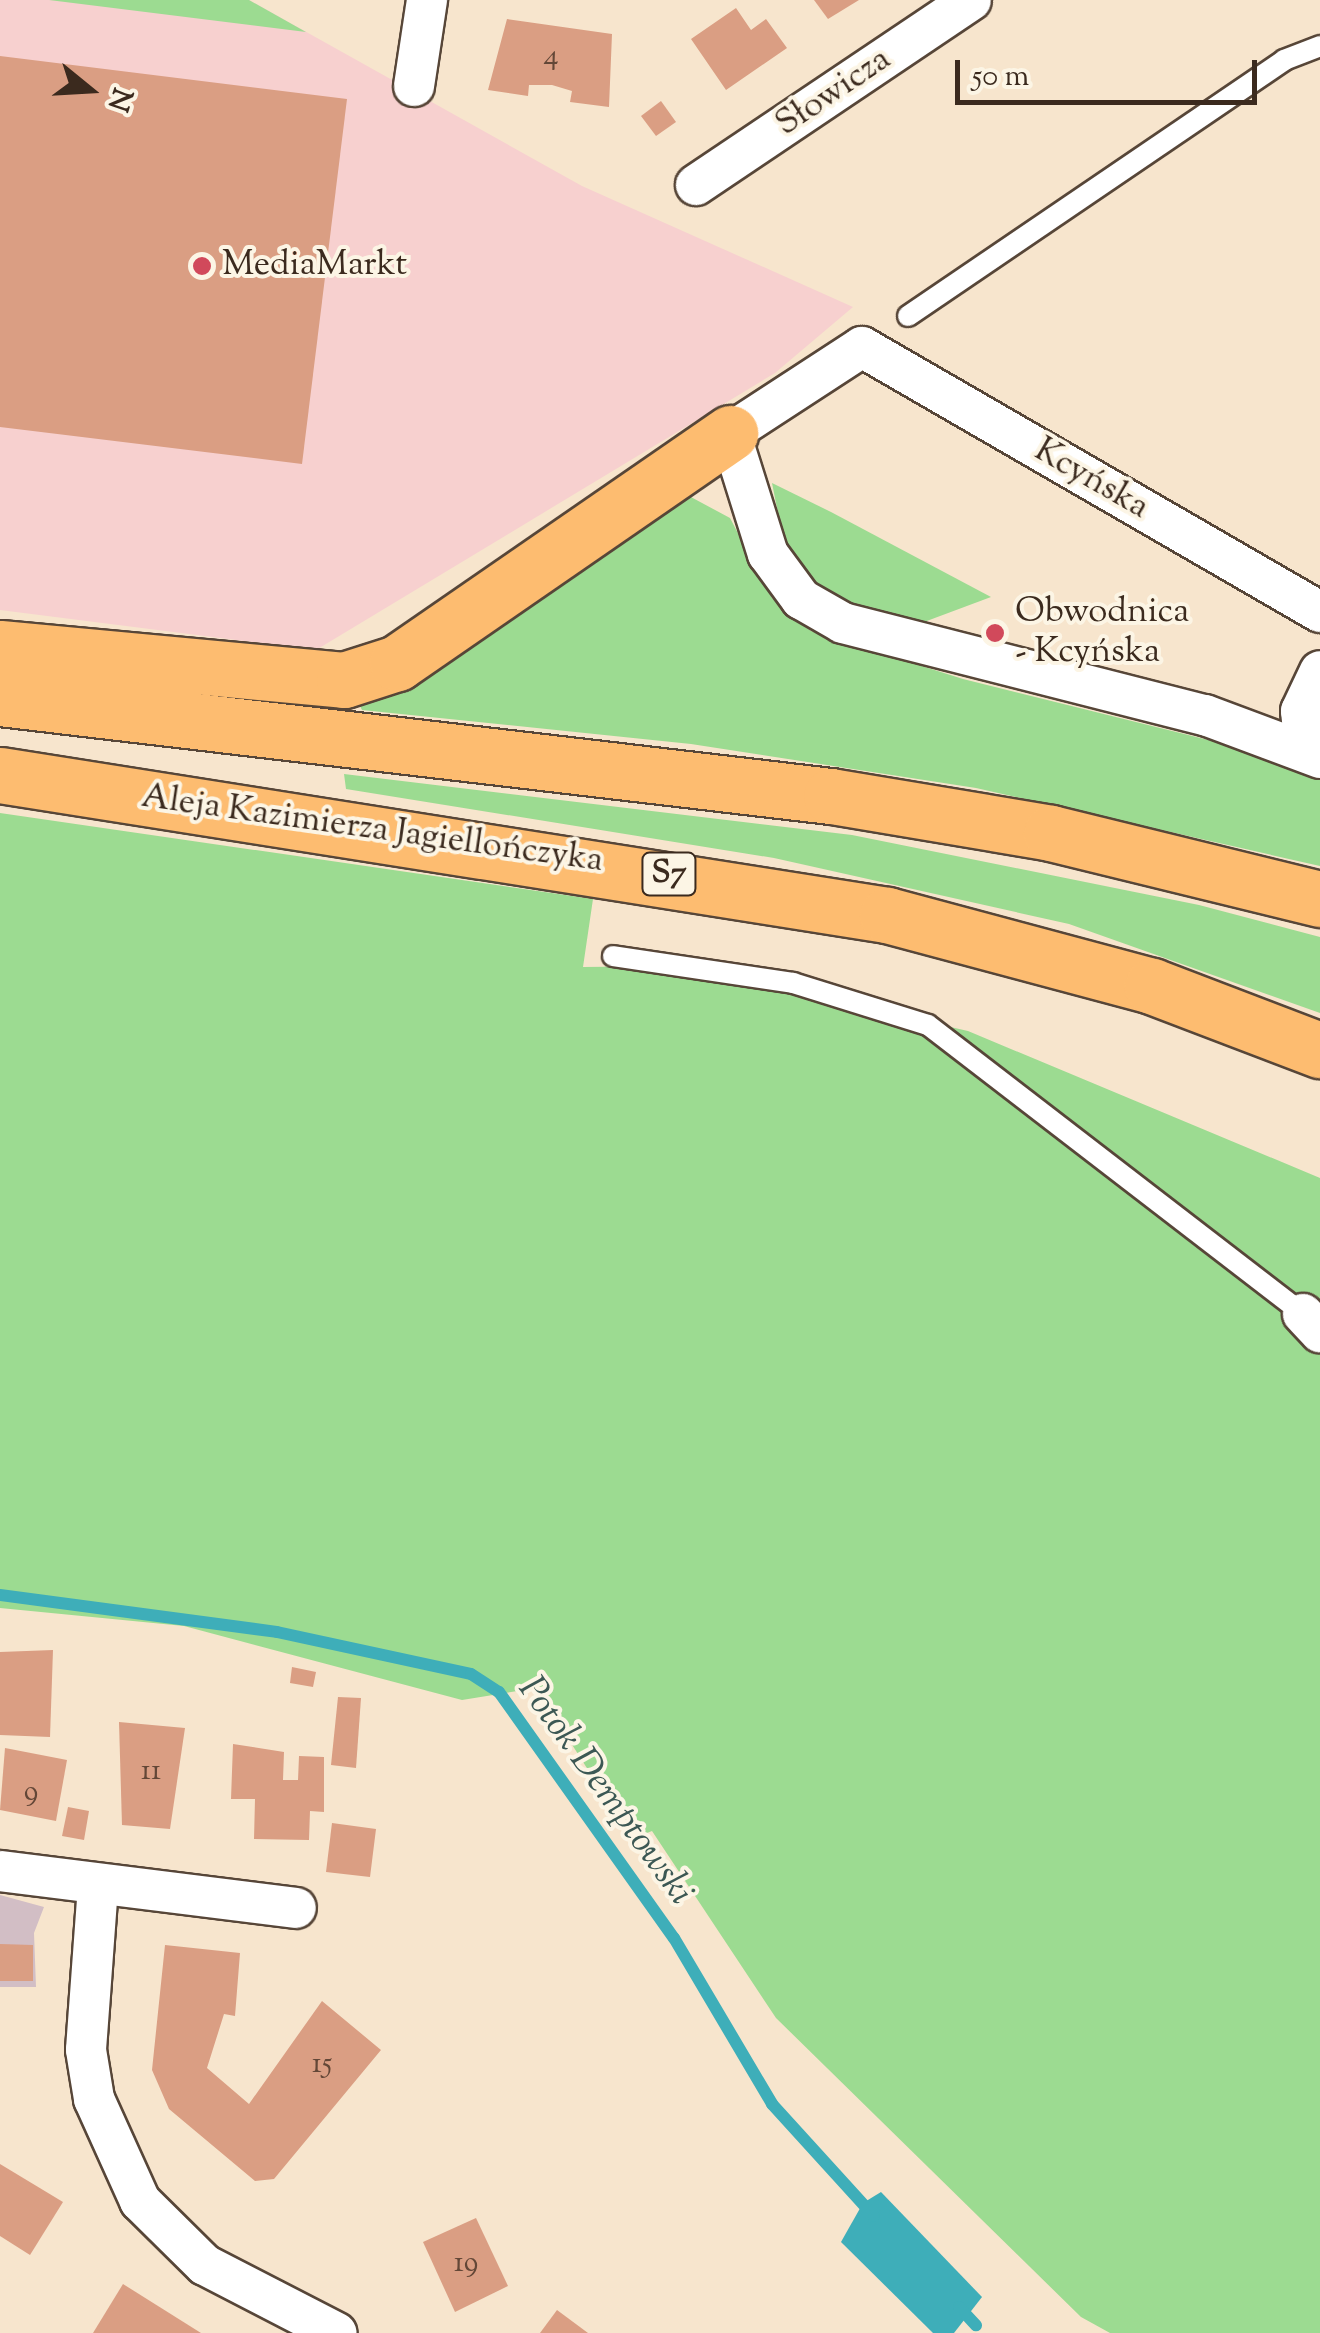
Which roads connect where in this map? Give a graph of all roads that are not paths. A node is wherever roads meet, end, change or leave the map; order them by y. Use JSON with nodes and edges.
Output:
{"nodes":[{"id":1,"x":427,"y":0,"type":"edge"},
{"id":2,"x":971,"y":0,"type":"edge"},
{"id":3,"x":1320,"y":46,"type":"edge"},
{"id":4,"x":414,"y":86,"type":"dead end"},
{"id":5,"x":696,"y":185,"type":"dead end"},
{"id":6,"x":908,"y":316,"type":"dead end"},
{"id":7,"x":730,"y":433,"type":"junction"},
{"id":8,"x":1320,"y":612,"type":"edge"},
{"id":9,"x":0,"y":648,"type":"edge"},
{"id":10,"x":1320,"y":671,"type":"edge"},
{"id":11,"x":0,"y":698,"type":"edge"},
{"id":12,"x":1313,"y":754,"type":"edge"},
{"id":13,"x":0,"y":775,"type":"edge"},
{"id":14,"x":1320,"y":899,"type":"edge"},
{"id":15,"x":613,"y":956,"type":"dead end"},
{"id":16,"x":1320,"y":1050,"type":"edge"},
{"id":17,"x":1311,"y":1323,"type":"edge"},
{"id":18,"x":0,"y":1872,"type":"edge"},
{"id":19,"x":98,"y":1886,"type":"junction"},
{"id":20,"x":296,"y":1908,"type":"dead end"},
{"id":21,"x":337,"y":2333,"type":"edge"}],
"edges":[{"from":1,"to":4,"type":"street"},
{"from":2,"to":5,"type":"street","name":"Słowicza"},
{"from":3,"to":6,"type":"lane"},
{"from":7,"to":8,"type":"street","name":"Kcyńska"},
{"from":7,"to":9,"type":"highway"},
{"from":7,"to":12,"type":"street"},
{"from":10,"to":12,"type":"street"},
{"from":11,"to":14,"type":"highway"},
{"from":13,"to":16,"type":"highway","name":"Aleja Kazimierza Jagiellończyka","number":"S7"},
{"from":15,"to":17,"type":"lane"},
{"from":18,"to":19,"type":"street"},
{"from":19,"to":20,"type":"street"},
{"from":19,"to":21,"type":"street"}]}
